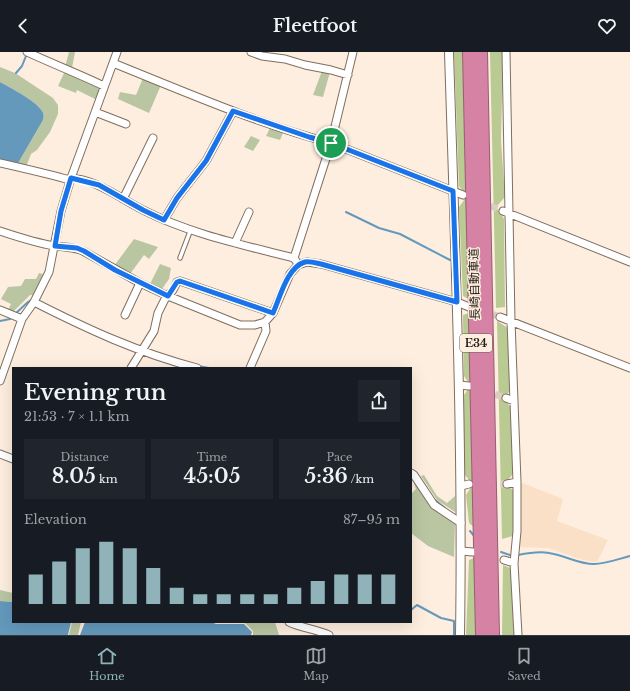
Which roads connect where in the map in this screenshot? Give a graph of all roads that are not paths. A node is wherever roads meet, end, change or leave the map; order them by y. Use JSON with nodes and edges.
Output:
{"nodes":[{"id":1,"x":27,"y":52,"type":"edge"},
{"id":2,"x":117,"y":52,"type":"edge"},
{"id":3,"x":251,"y":52,"type":"edge"},
{"id":4,"x":353,"y":52,"type":"edge"},
{"id":5,"x":449,"y":52,"type":"edge"},
{"id":6,"x":469,"y":52,"type":"edge"},
{"id":7,"x":481,"y":52,"type":"edge"},
{"id":8,"x":506,"y":52,"type":"edge"},
{"id":9,"x":113,"y":63,"type":"junction"},
{"id":10,"x":348,"y":75,"type":"junction"},
{"id":11,"x":104,"y":86,"type":"junction"},
{"id":12,"x":233,"y":111,"type":"junction"},
{"id":13,"x":95,"y":112,"type":"junction"},
{"id":14,"x":126,"y":124,"type":"dead end"},
{"id":15,"x":153,"y":138,"type":"dead end"},
{"id":16,"x":331,"y":143,"type":"junction"},
{"id":17,"x":0,"y":163,"type":"edge"},
{"id":18,"x":71,"y":178,"type":"junction"},
{"id":19,"x":453,"y":191,"type":"junction"},
{"id":20,"x":463,"y":195,"type":"dead end"},
{"id":21,"x":123,"y":199,"type":"junction"},
{"id":22,"x":249,"y":212,"type":"dead end"},
{"id":23,"x":506,"y":212,"type":"junction"},
{"id":24,"x":164,"y":220,"type":"junction"},
{"id":25,"x":191,"y":229,"type":"junction"},
{"id":26,"x":0,"y":231,"type":"edge"},
{"id":27,"x":235,"y":243,"type":"junction"},
{"id":28,"x":55,"y":246,"type":"junction"},
{"id":29,"x":180,"y":258,"type":"dead end"},
{"id":30,"x":294,"y":258,"type":"junction"},
{"id":31,"x":630,"y":262,"type":"edge"},
{"id":32,"x":298,"y":265,"type":"junction"},
{"id":33,"x":140,"y":283,"type":"junction"},
{"id":34,"x":168,"y":296,"type":"junction"},
{"id":35,"x":36,"y":299,"type":"junction"},
{"id":36,"x":457,"y":302,"type":"junction"},
{"id":37,"x":469,"y":307,"type":"dead end"},
{"id":38,"x":0,"y":310,"type":"edge"},
{"id":39,"x":273,"y":313,"type":"junction"},
{"id":40,"x":125,"y":315,"type":"dead end"},
{"id":41,"x":500,"y":317,"type":"tunnel mouth"},
{"id":42,"x":20,"y":318,"type":"junction"},
{"id":43,"x":511,"y":321,"type":"junction"},
{"id":44,"x":265,"y":322,"type":"junction"},
{"id":45,"x":143,"y":349,"type":"junction"},
{"id":46,"x":132,"y":367,"type":"edge"},
{"id":47,"x":194,"y":367,"type":"edge"},
{"id":48,"x":250,"y":367,"type":"edge"},
{"id":49,"x":630,"y":368,"type":"edge"},
{"id":50,"x":2,"y":370,"type":"edge"},
{"id":51,"x":12,"y":370,"type":"edge"},
{"id":52,"x":0,"y":381,"type":"edge"},
{"id":53,"x":459,"y":386,"type":"junction"},
{"id":54,"x":469,"y":386,"type":"dead end"},
{"id":55,"x":506,"y":398,"type":"tunnel mouth"},
{"id":56,"x":514,"y":401,"type":"junction"},
{"id":57,"x":0,"y":454,"type":"edge"},
{"id":58,"x":12,"y":459,"type":"edge"},
{"id":59,"x":412,"y":474,"type":"edge"},
{"id":60,"x":517,"y":482,"type":"junction"},
{"id":61,"x":507,"y":484,"type":"tunnel mouth"},
{"id":62,"x":461,"y":523,"type":"junction"},
{"id":63,"x":462,"y":551,"type":"junction"},
{"id":64,"x":473,"y":552,"type":"dead end"},
{"id":65,"x":504,"y":560,"type":"dead end"},
{"id":66,"x":514,"y":563,"type":"junction"},
{"id":67,"x":292,"y":623,"type":"edge"},
{"id":68,"x":329,"y":635,"type":"edge"},
{"id":69,"x":460,"y":635,"type":"edge"},
{"id":70,"x":482,"y":635,"type":"edge"},
{"id":71,"x":493,"y":635,"type":"edge"},
{"id":72,"x":518,"y":635,"type":"edge"}],
"edges":[{"from":1,"to":11,"type":"street"},
{"from":2,"to":9,"type":"street"},
{"from":3,"to":10,"type":"street"},
{"from":4,"to":10,"type":"street"},
{"from":5,"to":19,"type":"street"},
{"from":6,"to":70,"type":"highway","name":"長崎自動車道","number":"E34"},
{"from":7,"to":71,"type":"highway","name":"長崎自動車道","number":"E34"},
{"from":8,"to":23,"type":"street"},
{"from":9,"to":11,"type":"street"},
{"from":9,"to":12,"type":"street"},
{"from":10,"to":16,"type":"street"},
{"from":11,"to":13,"type":"street"},
{"from":12,"to":16,"type":"street"},
{"from":12,"to":24,"type":"street"},
{"from":13,"to":14,"type":"street"},
{"from":13,"to":18,"type":"street"},
{"from":15,"to":21,"type":"street"},
{"from":16,"to":19,"type":"street"},
{"from":16,"to":30,"type":"street"},
{"from":17,"to":18,"type":"street"},
{"from":18,"to":21,"type":"street"},
{"from":18,"to":28,"type":"street"},
{"from":19,"to":20,"type":"street"},
{"from":19,"to":36,"type":"street"},
{"from":21,"to":24,"type":"street"},
{"from":22,"to":27,"type":"street"},
{"from":23,"to":31,"type":"street"},
{"from":23,"to":43,"type":"street"},
{"from":24,"to":25,"type":"street"},
{"from":25,"to":27,"type":"street"},
{"from":25,"to":29,"type":"lane"},
{"from":26,"to":28,"type":"street"},
{"from":27,"to":30,"type":"street"},
{"from":28,"to":33,"type":"street"},
{"from":28,"to":35,"type":"street"},
{"from":30,"to":32,"type":"street"},
{"from":32,"to":36,"type":"street"},
{"from":32,"to":39,"type":"street"},
{"from":33,"to":34,"type":"street"},
{"from":33,"to":40,"type":"street"},
{"from":34,"to":39,"type":"street"},
{"from":34,"to":44,"type":"street"},
{"from":34,"to":45,"type":"street"},
{"from":35,"to":42,"type":"street"},
{"from":35,"to":45,"type":"street"},
{"from":36,"to":37,"type":"street"},
{"from":36,"to":53,"type":"street"},
{"from":38,"to":42,"type":"street"},
{"from":39,"to":44,"type":"street"},
{"from":41,"to":43,"type":"street"},
{"from":42,"to":50,"type":"street"},
{"from":43,"to":49,"type":"street"},
{"from":43,"to":56,"type":"street"},
{"from":44,"to":48,"type":"street"},
{"from":45,"to":46,"type":"street"},
{"from":45,"to":47,"type":"street"},
{"from":50,"to":51,"type":"street"},
{"from":50,"to":52,"type":"street"},
{"from":53,"to":54,"type":"street"},
{"from":53,"to":62,"type":"street"},
{"from":55,"to":56,"type":"street"},
{"from":56,"to":60,"type":"street"},
{"from":57,"to":58,"type":"street"},
{"from":59,"to":62,"type":"street"},
{"from":60,"to":61,"type":"street"},
{"from":60,"to":66,"type":"street"},
{"from":62,"to":63,"type":"street"},
{"from":63,"to":64,"type":"street"},
{"from":63,"to":69,"type":"street"},
{"from":65,"to":66,"type":"street"},
{"from":66,"to":72,"type":"street"},
{"from":67,"to":68,"type":"street"}]}
